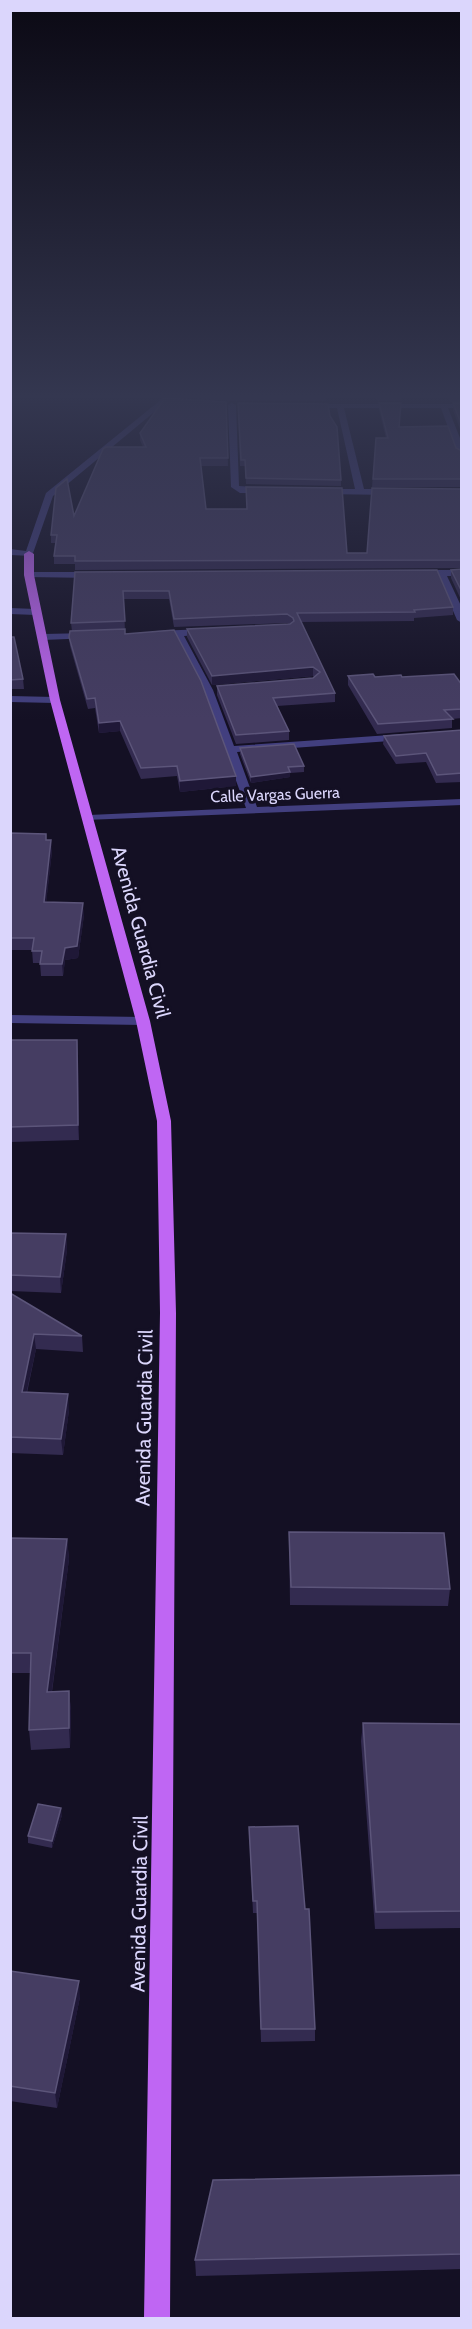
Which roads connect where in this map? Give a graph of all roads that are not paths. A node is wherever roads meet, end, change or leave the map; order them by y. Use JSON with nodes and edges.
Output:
{"nodes":[{"id":1,"x":44,"y":503,"type":"edge"},
{"id":2,"x":10,"y":552,"type":"edge"},
{"id":3,"x":29,"y":554,"type":"junction"},
{"id":4,"x":406,"y":573,"type":"edge"},
{"id":5,"x":441,"y":573,"type":"junction"},
{"id":6,"x":462,"y":573,"type":"edge"},
{"id":7,"x":29,"y":575,"type":"junction"},
{"id":8,"x":111,"y":575,"type":"edge"},
{"id":9,"x":10,"y":611,"type":"edge"},
{"id":10,"x":36,"y":612,"type":"junction"},
{"id":11,"x":462,"y":620,"type":"edge"},
{"id":12,"x":221,"y":632,"type":"edge"},
{"id":13,"x":177,"y":634,"type":"junction"},
{"id":14,"x":144,"y":635,"type":"edge"},
{"id":15,"x":99,"y":636,"type":"edge"},
{"id":16,"x":43,"y":637,"type":"junction"},
{"id":17,"x":10,"y":699,"type":"edge"},
{"id":18,"x":55,"y":700,"type":"junction"},
{"id":19,"x":415,"y":736,"type":"edge"},
{"id":20,"x":231,"y":749,"type":"junction"},
{"id":21,"x":462,"y":802,"type":"edge"},
{"id":22,"x":253,"y":811,"type":"junction"},
{"id":23,"x":89,"y":818,"type":"junction"},
{"id":24,"x":10,"y":1019,"type":"edge"},
{"id":25,"x":143,"y":1021,"type":"junction"},
{"id":26,"x":157,"y":2319,"type":"edge"}],
"edges":[{"from":1,"to":3,"type":"street"},
{"from":2,"to":3,"type":"street"},
{"from":3,"to":7,"type":"main road","name":"Avenida Guardia Civil"},
{"from":4,"to":5,"type":"street"},
{"from":5,"to":6,"type":"street"},
{"from":5,"to":11,"type":"street"},
{"from":7,"to":8,"type":"street"},
{"from":7,"to":10,"type":"main road","name":"Avenida Guardia Civil"},
{"from":9,"to":10,"type":"street"},
{"from":10,"to":16,"type":"main road","name":"Avenida Guardia Civil"},
{"from":12,"to":13,"type":"street"},
{"from":13,"to":14,"type":"street"},
{"from":13,"to":20,"type":"street"},
{"from":15,"to":16,"type":"street"},
{"from":16,"to":18,"type":"main road","name":"Avenida Guardia Civil"},
{"from":17,"to":18,"type":"street"},
{"from":18,"to":23,"type":"main road","name":"Avenida Guardia Civil"},
{"from":19,"to":20,"type":"street"},
{"from":20,"to":22,"type":"street"},
{"from":21,"to":22,"type":"street","name":"Calle Vargas Guerra"},
{"from":22,"to":23,"type":"street","name":"Calle Vargas Guerra"},
{"from":23,"to":25,"type":"main road","name":"Avenida Guardia Civil"},
{"from":24,"to":25,"type":"street"},
{"from":25,"to":26,"type":"main road","name":"Avenida Guardia Civil"}]}
